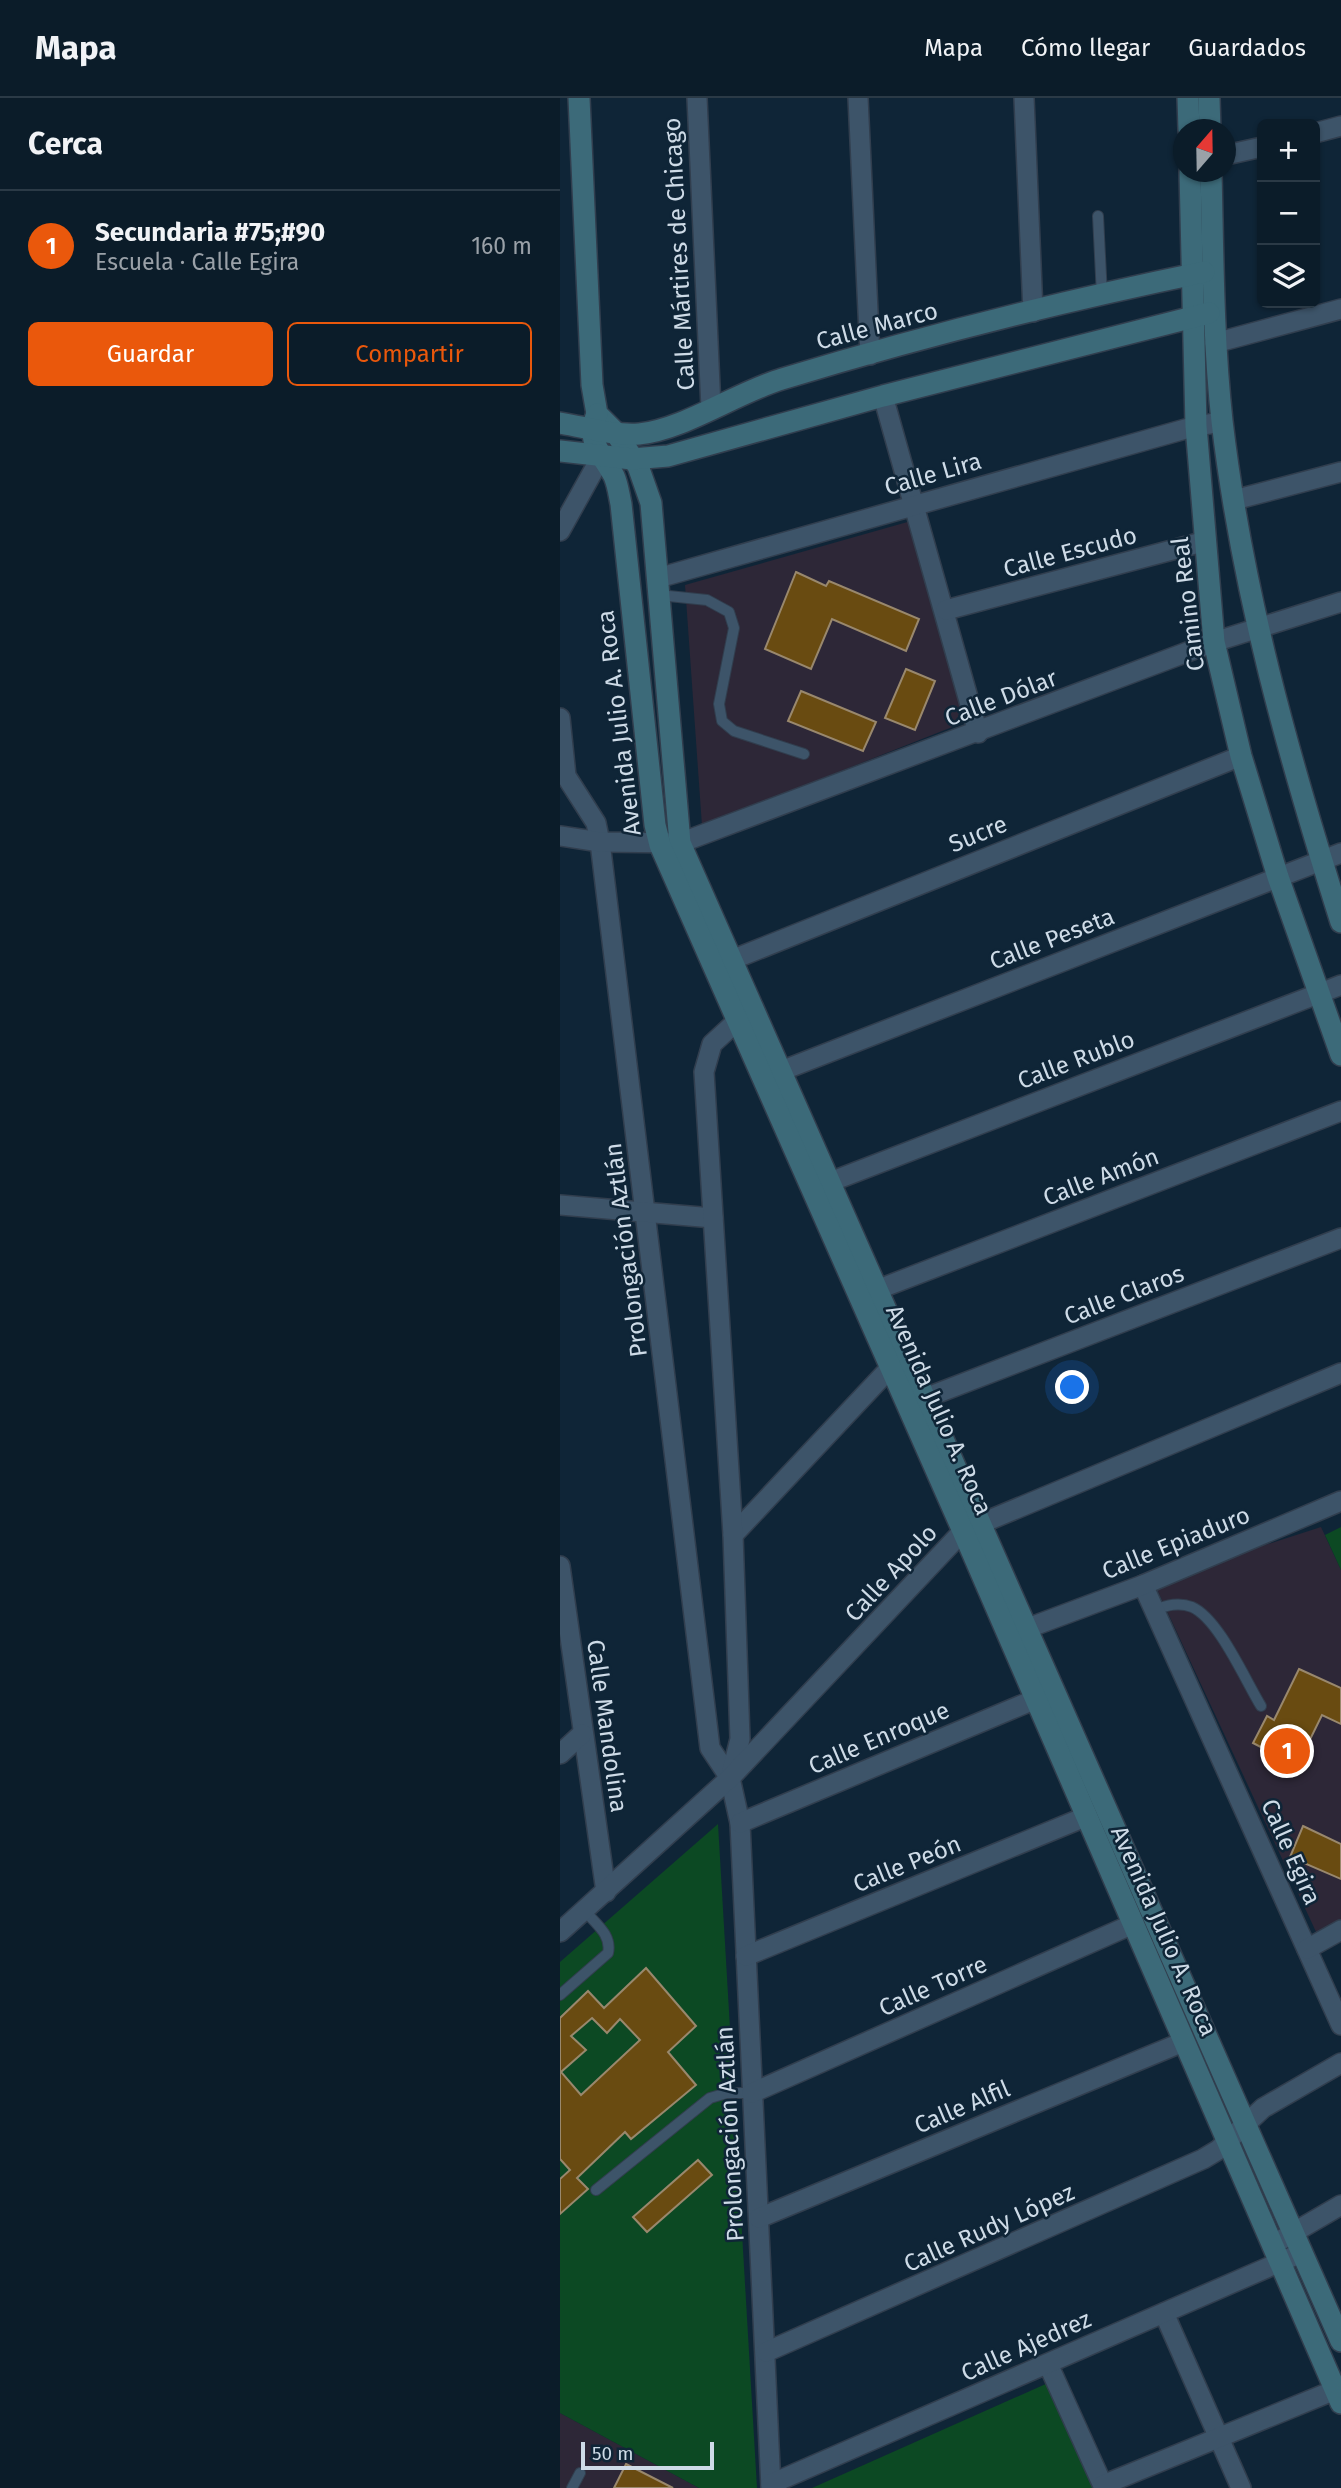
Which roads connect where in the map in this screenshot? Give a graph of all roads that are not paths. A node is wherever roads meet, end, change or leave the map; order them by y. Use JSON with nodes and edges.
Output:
{"nodes":[{"id":1,"x":579,"y":98,"type":"edge"},
{"id":2,"x":697,"y":98,"type":"edge"},
{"id":3,"x":858,"y":98,"type":"edge"},
{"id":4,"x":1024,"y":98,"type":"edge"},
{"id":5,"x":1188,"y":98,"type":"edge"},
{"id":6,"x":1209,"y":98,"type":"edge"},
{"id":7,"x":1189,"y":119,"type":"edge"},
{"id":8,"x":1210,"y":119,"type":"edge"},
{"id":9,"x":1341,"y":126,"type":"edge"},
{"id":10,"x":1320,"y":132,"type":"edge"},
{"id":11,"x":1257,"y":148,"type":"edge"},
{"id":12,"x":1236,"y":153,"type":"edge"},
{"id":13,"x":1192,"y":182,"type":"edge"},
{"id":14,"x":1210,"y":182,"type":"edge"},
{"id":15,"x":1098,"y":216,"type":"dead end"},
{"id":16,"x":1203,"y":272,"type":"junction"},
{"id":17,"x":1102,"y":296,"type":"junction"},
{"id":18,"x":1341,"y":309,"type":"edge"},
{"id":19,"x":1033,"y":312,"type":"junction"},
{"id":20,"x":1205,"y":314,"type":"junction"},
{"id":21,"x":1215,"y":343,"type":"junction"},
{"id":22,"x":870,"y":355,"type":"junction"},
{"id":23,"x":883,"y":396,"type":"junction"},
{"id":24,"x":711,"y":408,"type":"junction"},
{"id":25,"x":594,"y":421,"type":"junction"},
{"id":26,"x":1222,"y":422,"type":"junction"},
{"id":27,"x":560,"y":423,"type":"edge"},
{"id":28,"x":1196,"y":426,"type":"junction"},
{"id":29,"x":615,"y":432,"type":"junction"},
{"id":30,"x":560,"y":451,"type":"edge"},
{"id":31,"x":601,"y":457,"type":"junction"},
{"id":32,"x":632,"y":459,"type":"junction"},
{"id":33,"x":1341,"y":472,"type":"edge"},
{"id":34,"x":1234,"y":500,"type":"junction"},
{"id":35,"x":916,"y":504,"type":"junction"},
{"id":36,"x":560,"y":531,"type":"edge"},
{"id":37,"x":1206,"y":541,"type":"junction"},
{"id":38,"x":659,"y":586,"type":"junction"},
{"id":39,"x":1341,"y":602,"type":"edge"},
{"id":40,"x":946,"y":610,"type":"junction"},
{"id":41,"x":1258,"y":629,"type":"junction"},
{"id":42,"x":1214,"y":642,"type":"junction"},
{"id":43,"x":560,"y":719,"type":"edge"},
{"id":44,"x":978,"y":733,"type":"junction"},
{"id":45,"x":804,"y":754,"type":"dead end"},
{"id":46,"x":1241,"y":756,"type":"junction"},
{"id":47,"x":560,"y":836,"type":"edge"},
{"id":48,"x":600,"y":842,"type":"junction"},
{"id":49,"x":670,"y":844,"type":"junction"},
{"id":50,"x":1331,"y":857,"type":"edge"},
{"id":51,"x":1278,"y":877,"type":"junction"},
{"id":52,"x":1341,"y":922,"type":"edge"},
{"id":53,"x":734,"y":958,"type":"junction"},
{"id":54,"x":1341,"y":985,"type":"edge"},
{"id":55,"x":1317,"y":994,"type":"junction"},
{"id":56,"x":737,"y":1021,"type":"junction"},
{"id":57,"x":1341,"y":1055,"type":"edge"},
{"id":58,"x":781,"y":1071,"type":"junction"},
{"id":59,"x":1341,"y":1111,"type":"edge"},
{"id":60,"x":830,"y":1181,"type":"junction"},
{"id":61,"x":560,"y":1205,"type":"edge"},
{"id":62,"x":646,"y":1214,"type":"junction"},
{"id":63,"x":713,"y":1218,"type":"junction"},
{"id":64,"x":1341,"y":1238,"type":"edge"},
{"id":65,"x":878,"y":1289,"type":"junction"},
{"id":66,"x":891,"y":1367,"type":"junction"},
{"id":67,"x":1341,"y":1373,"type":"edge"},
{"id":68,"x":925,"y":1398,"type":"junction"},
{"id":69,"x":1341,"y":1501,"type":"edge"},
{"id":70,"x":971,"y":1527,"type":"junction"},
{"id":71,"x":733,"y":1535,"type":"junction"},
{"id":72,"x":560,"y":1566,"type":"edge"},
{"id":73,"x":1143,"y":1585,"type":"junction"},
{"id":74,"x":562,"y":1595,"type":"edge"},
{"id":75,"x":1154,"y":1610,"type":"junction"},
{"id":76,"x":1028,"y":1628,"type":"junction"},
{"id":77,"x":1036,"y":1699,"type":"junction"},
{"id":78,"x":1261,"y":1706,"type":"dead end"},
{"id":79,"x":582,"y":1734,"type":"junction"},
{"id":80,"x":560,"y":1754,"type":"edge"},
{"id":81,"x":730,"y":1779,"type":"junction"},
{"id":82,"x":1085,"y":1817,"type":"junction"},
{"id":83,"x":740,"y":1823,"type":"junction"},
{"id":84,"x":607,"y":1892,"type":"junction"},
{"id":85,"x":584,"y":1911,"type":"junction"},
{"id":86,"x":1133,"y":1924,"type":"junction"},
{"id":87,"x":1341,"y":1930,"type":"edge"},
{"id":88,"x":560,"y":1933,"type":"edge"},
{"id":89,"x":1307,"y":1949,"type":"junction"},
{"id":90,"x":746,"y":1956,"type":"junction"},
{"id":91,"x":560,"y":1995,"type":"edge"},
{"id":92,"x":1341,"y":2025,"type":"edge"},
{"id":93,"x":1183,"y":2042,"type":"junction"},
{"id":94,"x":1341,"y":2063,"type":"edge"},
{"id":95,"x":752,"y":2093,"type":"junction"},
{"id":96,"x":1245,"y":2125,"type":"junction"},
{"id":97,"x":1228,"y":2140,"type":"junction"},
{"id":98,"x":596,"y":2190,"type":"dead end"},
{"id":99,"x":1341,"y":2205,"type":"edge"},
{"id":100,"x":759,"y":2218,"type":"junction"},
{"id":101,"x":1288,"y":2248,"type":"junction"},
{"id":102,"x":1164,"y":2313,"type":"junction"},
{"id":103,"x":1341,"y":2340,"type":"edge"},
{"id":104,"x":766,"y":2352,"type":"junction"},
{"id":105,"x":1048,"y":2364,"type":"junction"},
{"id":106,"x":1338,"y":2396,"type":"edge"},
{"id":107,"x":1218,"y":2436,"type":"junction"},
{"id":108,"x":580,"y":2473,"type":"dead end"},
{"id":109,"x":771,"y":2486,"type":"edge"},
{"id":110,"x":1103,"y":2486,"type":"edge"},
{"id":111,"x":572,"y":2488,"type":"edge"},
{"id":112,"x":1241,"y":2488,"type":"edge"}],
"edges":[{"from":1,"to":25,"type":"street","name":"Avenida Julio A. Roca"},
{"from":2,"to":24,"type":"street","name":"Calle Mártires de Chicago"},
{"from":3,"to":22,"type":"street"},
{"from":4,"to":19,"type":"street"},
{"from":5,"to":7,"type":"street"},
{"from":6,"to":8,"type":"street"},
{"from":9,"to":10,"type":"street"},
{"from":11,"to":12,"type":"street"},
{"from":13,"to":16,"type":"street","name":"Camino Real"},
{"from":14,"to":16,"type":"street","name":"Camino Real"},
{"from":15,"to":17,"type":"lane"},
{"from":16,"to":17,"type":"street","name":"Calle Marco"},
{"from":16,"to":20,"type":"street","name":"Camino Real"},
{"from":17,"to":19,"type":"street","name":"Calle Marco"},
{"from":18,"to":21,"type":"street"},
{"from":19,"to":22,"type":"street","name":"Calle Marco"},
{"from":20,"to":21,"type":"street","name":"Camino Real"},
{"from":20,"to":23,"type":"street"},
{"from":20,"to":28,"type":"street","name":"Camino Real"},
{"from":21,"to":26,"type":"street","name":"Camino Real"},
{"from":22,"to":24,"type":"street","name":"Calle Marco"},
{"from":23,"to":32,"type":"street"},
{"from":23,"to":35,"type":"street"},
{"from":24,"to":29,"type":"street","name":"Calle Marco"},
{"from":25,"to":27,"type":"street","name":"Calle Marco"},
{"from":25,"to":29,"type":"street","name":"Calle Marco"},
{"from":25,"to":31,"type":"street","name":"Avenida Julio A. Roca"},
{"from":26,"to":28,"type":"street","name":"Calle Lira"},
{"from":26,"to":34,"type":"street","name":"Camino Real"},
{"from":28,"to":35,"type":"street","name":"Calle Lira"},
{"from":28,"to":37,"type":"street","name":"Camino Real"},
{"from":29,"to":32,"type":"street","name":"Avenida Julio A. Roca"},
{"from":30,"to":31,"type":"street"},
{"from":31,"to":32,"type":"street"},
{"from":31,"to":36,"type":"street"},
{"from":31,"to":49,"type":"street","name":"Avenida Julio A. Roca"},
{"from":32,"to":38,"type":"street","name":"Avenida Julio A. Roca"},
{"from":33,"to":34,"type":"street"},
{"from":34,"to":41,"type":"street","name":"Camino Real"},
{"from":35,"to":38,"type":"street","name":"Calle Lira"},
{"from":35,"to":40,"type":"street"},
{"from":37,"to":40,"type":"street","name":"Calle Escudo"},
{"from":37,"to":42,"type":"street","name":"Camino Real"},
{"from":38,"to":45,"type":"lane"},
{"from":38,"to":49,"type":"street","name":"Avenida Julio A. Roca"},
{"from":39,"to":41,"type":"street","name":"Calle Dólar"},
{"from":40,"to":44,"type":"street"},
{"from":41,"to":42,"type":"street","name":"Calle Dólar"},
{"from":41,"to":50,"type":"street","name":"Camino Real"},
{"from":42,"to":44,"type":"street","name":"Calle Dólar"},
{"from":42,"to":46,"type":"street","name":"Camino Real"},
{"from":43,"to":48,"type":"street","name":"Prolongación Aztlán"},
{"from":44,"to":49,"type":"street","name":"Calle Dólar"},
{"from":46,"to":51,"type":"street","name":"Camino Real"},
{"from":46,"to":53,"type":"street","name":"Sucre"},
{"from":47,"to":48,"type":"street"},
{"from":48,"to":49,"type":"street"},
{"from":48,"to":62,"type":"street","name":"Prolongación Aztlán"},
{"from":49,"to":53,"type":"street","name":"Avenida Julio A. Roca"},
{"from":49,"to":56,"type":"street","name":"Avenida Julio A. Roca"},
{"from":50,"to":51,"type":"street","name":"Calle Peseta"},
{"from":50,"to":52,"type":"street","name":"Camino Real"},
{"from":51,"to":55,"type":"street","name":"Camino Real"},
{"from":51,"to":58,"type":"street","name":"Calle Peseta"},
{"from":53,"to":58,"type":"street","name":"Avenida Julio A. Roca"},
{"from":54,"to":55,"type":"street","name":"Calle Rublo"},
{"from":55,"to":57,"type":"street","name":"Camino Real"},
{"from":55,"to":60,"type":"street","name":"Calle Rublo"},
{"from":56,"to":63,"type":"street","name":"Prolongación Aztlán"},
{"from":56,"to":66,"type":"street","name":"Avenida Julio A. Roca"},
{"from":58,"to":60,"type":"street","name":"Avenida Julio A. Roca"},
{"from":59,"to":65,"type":"street","name":"Calle Amón"},
{"from":60,"to":65,"type":"street","name":"Avenida Julio A. Roca"},
{"from":61,"to":62,"type":"street"},
{"from":62,"to":63,"type":"street"},
{"from":62,"to":81,"type":"street","name":"Prolongación Aztlán"},
{"from":63,"to":71,"type":"street","name":"Prolongación Aztlán"},
{"from":64,"to":68,"type":"street","name":"Calle Claros"},
{"from":65,"to":68,"type":"street","name":"Avenida Julio A. Roca"},
{"from":66,"to":70,"type":"street","name":"Avenida Julio A. Roca"},
{"from":66,"to":71,"type":"street"},
{"from":67,"to":70,"type":"street","name":"Calle Apolo"},
{"from":68,"to":70,"type":"street","name":"Avenida Julio A. Roca"},
{"from":69,"to":73,"type":"street","name":"Calle Epiaduro"},
{"from":70,"to":76,"type":"street","name":"Avenida Julio A. Roca"},
{"from":70,"to":77,"type":"street","name":"Avenida Julio A. Roca"},
{"from":70,"to":81,"type":"street","name":"Calle Apolo"},
{"from":71,"to":81,"type":"street","name":"Prolongación Aztlán"},
{"from":72,"to":74,"type":"street","name":"Calle Mandolina"},
{"from":73,"to":75,"type":"street","name":"Calle Egira"},
{"from":73,"to":76,"type":"street","name":"Calle Epiaduro"},
{"from":74,"to":79,"type":"street","name":"Calle Mandolina"},
{"from":75,"to":78,"type":"lane"},
{"from":75,"to":89,"type":"street","name":"Calle Egira"},
{"from":76,"to":96,"type":"street","name":"Avenida Julio A. Roca"},
{"from":77,"to":82,"type":"street","name":"Avenida Julio A. Roca"},
{"from":77,"to":83,"type":"street","name":"Calle Enroque"},
{"from":79,"to":80,"type":"street"},
{"from":79,"to":84,"type":"street","name":"Calle Mandolina"},
{"from":81,"to":83,"type":"street","name":"Prolongación Aztlán"},
{"from":81,"to":84,"type":"street","name":"Calle Apolo"},
{"from":82,"to":86,"type":"street","name":"Avenida Julio A. Roca"},
{"from":82,"to":90,"type":"street","name":"Calle Peón"},
{"from":83,"to":90,"type":"street","name":"Prolongación Aztlán"},
{"from":84,"to":85,"type":"street","name":"Calle Apolo"},
{"from":85,"to":88,"type":"street","name":"Calle Apolo"},
{"from":85,"to":91,"type":"lane"},
{"from":86,"to":93,"type":"street","name":"Avenida Julio A. Roca"},
{"from":86,"to":95,"type":"street","name":"Calle Torre"},
{"from":87,"to":89,"type":"street"},
{"from":89,"to":92,"type":"street","name":"Calle Egira"},
{"from":90,"to":95,"type":"street","name":"Prolongación Aztlán"},
{"from":93,"to":97,"type":"street","name":"Avenida Julio A. Roca"},
{"from":93,"to":100,"type":"street","name":"Calle Alfil"},
{"from":94,"to":96,"type":"street","name":"Calle Rudy López"},
{"from":95,"to":98,"type":"lane"},
{"from":95,"to":100,"type":"street","name":"Prolongación Aztlán"},
{"from":96,"to":97,"type":"street","name":"Calle Rudy López"},
{"from":96,"to":101,"type":"street","name":"Avenida Julio A. Roca"},
{"from":97,"to":101,"type":"street","name":"Avenida Julio A. Roca"},
{"from":97,"to":104,"type":"street","name":"Calle Rudy López"},
{"from":99,"to":101,"type":"street","name":"Calle Ajedrez"},
{"from":100,"to":104,"type":"street","name":"Prolongación Aztlán"},
{"from":101,"to":102,"type":"street","name":"Calle Ajedrez"},
{"from":101,"to":103,"type":"street","name":"Avenida Julio A. Roca"},
{"from":101,"to":106,"type":"street","name":"Avenida Julio A. Roca"},
{"from":102,"to":105,"type":"street","name":"Calle Ajedrez"},
{"from":102,"to":107,"type":"street"},
{"from":104,"to":109,"type":"street","name":"Prolongación Aztlán"},
{"from":105,"to":109,"type":"street","name":"Calle Ajedrez"},
{"from":105,"to":110,"type":"street"},
{"from":106,"to":107,"type":"street"},
{"from":107,"to":110,"type":"street"},
{"from":107,"to":112,"type":"street"},
{"from":108,"to":111,"type":"lane"}]}
